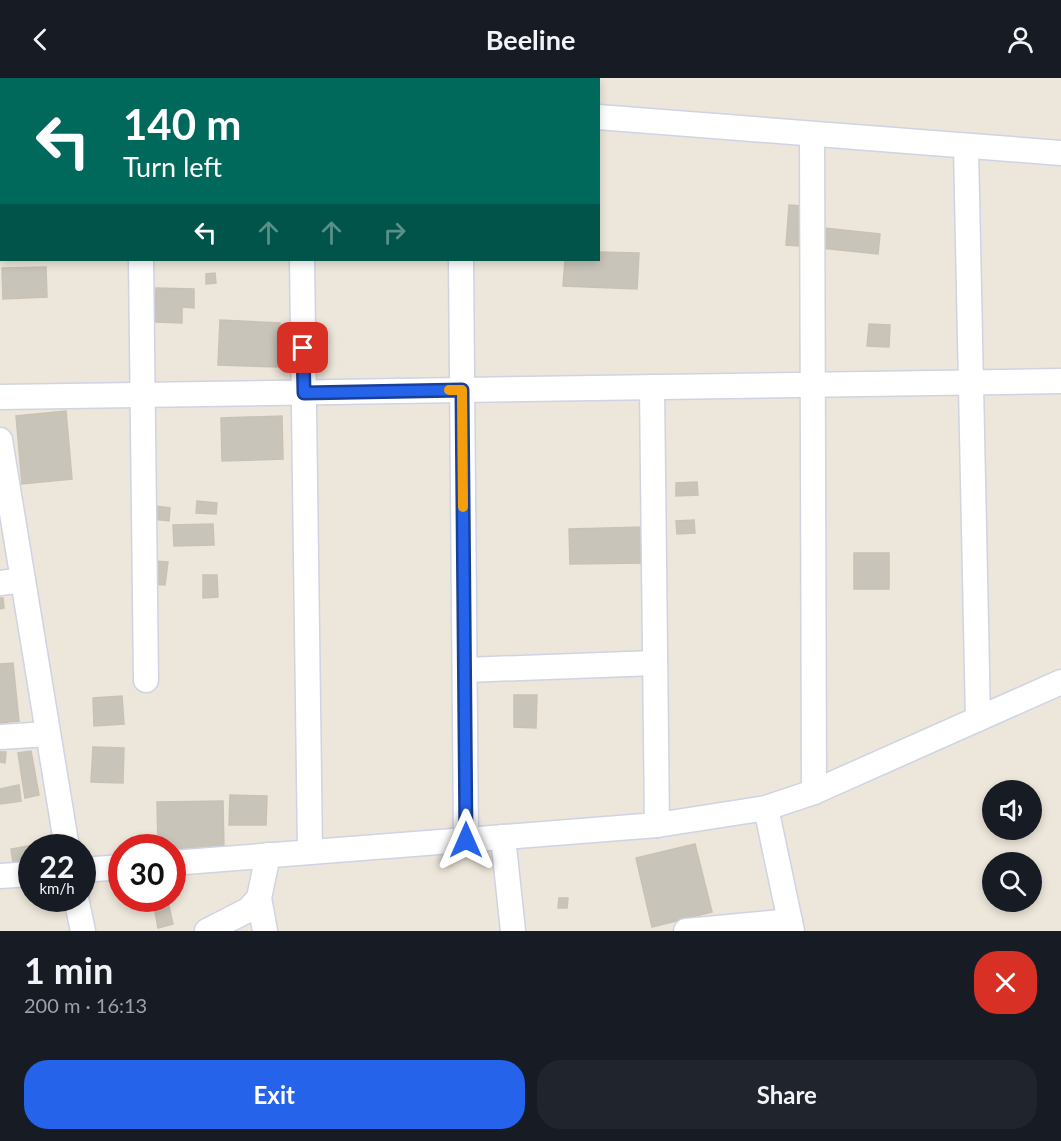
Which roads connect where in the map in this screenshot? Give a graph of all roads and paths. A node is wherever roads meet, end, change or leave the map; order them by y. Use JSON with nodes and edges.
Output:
{"nodes":[{"id":1,"x":600,"y":117,"type":"edge"},
{"id":2,"x":812,"y":135,"type":"junction"},
{"id":3,"x":966,"y":147,"type":"junction"},
{"id":4,"x":1061,"y":153,"type":"edge"},
{"id":5,"x":141,"y":261,"type":"edge"},
{"id":6,"x":302,"y":261,"type":"edge"},
{"id":7,"x":461,"y":261,"type":"edge"},
{"id":8,"x":1061,"y":381,"type":"edge"},
{"id":9,"x":970,"y":383,"type":"junction"},
{"id":10,"x":813,"y":385,"type":"junction"},
{"id":11,"x":652,"y":387,"type":"junction"},
{"id":12,"x":462,"y":390,"type":"junction"},
{"id":13,"x":304,"y":393,"type":"junction"},
{"id":14,"x":143,"y":395,"type":"junction"},
{"id":15,"x":0,"y":397,"type":"edge"},
{"id":16,"x":0,"y":440,"type":"edge"},
{"id":17,"x":11,"y":582,"type":"edge"},
{"id":18,"x":655,"y":663,"type":"junction"},
{"id":19,"x":465,"y":670,"type":"junction"},
{"id":20,"x":146,"y":680,"type":"dead end"},
{"id":21,"x":1061,"y":682,"type":"edge"},
{"id":22,"x":978,"y":719,"type":"junction"},
{"id":23,"x":48,"y":734,"type":"junction"},
{"id":24,"x":0,"y":737,"type":"edge"},
{"id":25,"x":814,"y":792,"type":"junction"},
{"id":26,"x":766,"y":808,"type":"junction"},
{"id":27,"x":657,"y":825,"type":"junction"},
{"id":28,"x":65,"y":834,"type":"edge"},
{"id":29,"x":503,"y":837,"type":"junction"},
{"id":30,"x":466,"y":840,"type":"junction"},
{"id":31,"x":310,"y":852,"type":"junction"},
{"id":32,"x":268,"y":855,"type":"junction"},
{"id":33,"x":186,"y":862,"type":"edge"},
{"id":34,"x":18,"y":875,"type":"edge"},
{"id":35,"x":0,"y":876,"type":"edge"},
{"id":36,"x":260,"y":897,"type":"junction"},
{"id":37,"x":79,"y":912,"type":"edge"},
{"id":38,"x":791,"y":926,"type":"edge"},
{"id":39,"x":83,"y":931,"type":"edge"},
{"id":40,"x":207,"y":931,"type":"edge"},
{"id":41,"x":264,"y":931,"type":"edge"},
{"id":42,"x":513,"y":931,"type":"edge"},
{"id":43,"x":686,"y":931,"type":"edge"}],
"edges":[{"from":1,"to":2,"type":"street"},
{"from":2,"to":3,"type":"street"},
{"from":2,"to":10,"type":"street"},
{"from":3,"to":4,"type":"street"},
{"from":3,"to":9,"type":"street"},
{"from":5,"to":14,"type":"street"},
{"from":6,"to":13,"type":"street"},
{"from":7,"to":12,"type":"street"},
{"from":8,"to":9,"type":"street"},
{"from":9,"to":10,"type":"street"},
{"from":9,"to":22,"type":"street"},
{"from":10,"to":11,"type":"street"},
{"from":10,"to":25,"type":"street"},
{"from":11,"to":12,"type":"street"},
{"from":11,"to":18,"type":"street"},
{"from":12,"to":13,"type":"street"},
{"from":12,"to":19,"type":"street"},
{"from":13,"to":14,"type":"street"},
{"from":13,"to":31,"type":"street"},
{"from":14,"to":15,"type":"street"},
{"from":14,"to":20,"type":"street"},
{"from":16,"to":17,"type":"street"},
{"from":17,"to":23,"type":"street"},
{"from":18,"to":19,"type":"street"},
{"from":18,"to":27,"type":"street"},
{"from":19,"to":30,"type":"street"},
{"from":21,"to":22,"type":"street"},
{"from":22,"to":25,"type":"street"},
{"from":23,"to":24,"type":"street"},
{"from":23,"to":28,"type":"street"},
{"from":25,"to":26,"type":"street"},
{"from":26,"to":27,"type":"street"},
{"from":26,"to":38,"type":"street"},
{"from":27,"to":29,"type":"street"},
{"from":29,"to":30,"type":"street"},
{"from":29,"to":42,"type":"street"},
{"from":30,"to":31,"type":"street"},
{"from":31,"to":32,"type":"street"},
{"from":32,"to":33,"type":"street"},
{"from":32,"to":36,"type":"street"},
{"from":34,"to":35,"type":"street"},
{"from":36,"to":40,"type":"street"},
{"from":36,"to":41,"type":"street"},
{"from":37,"to":39,"type":"street"},
{"from":38,"to":43,"type":"street"}]}
